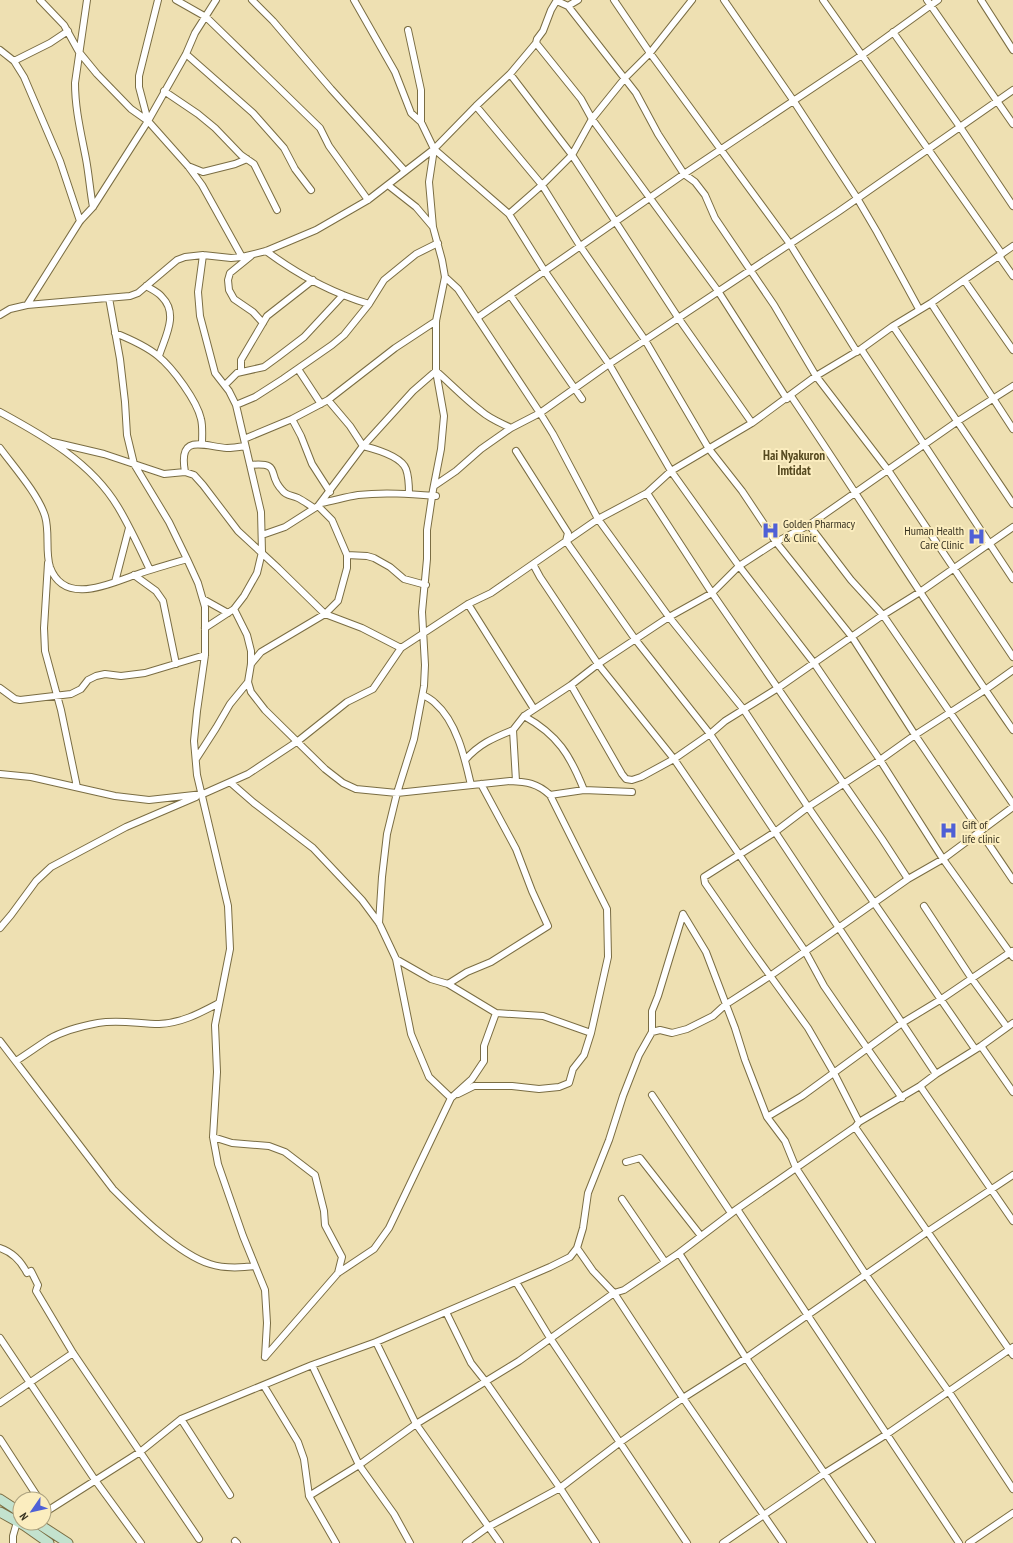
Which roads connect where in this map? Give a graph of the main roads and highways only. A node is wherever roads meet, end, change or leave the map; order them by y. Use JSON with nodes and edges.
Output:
{"nodes":[{"id":1,"x":0,"y":1499,"type":"edge"},
{"id":2,"x":12,"y":1507,"type":"edge"},
{"id":3,"x":1,"y":1513,"type":"edge"},
{"id":4,"x":49,"y":1531,"type":"edge"},
{"id":5,"x":49,"y":1543,"type":"edge"},
{"id":6,"x":68,"y":1543,"type":"edge"}],
"edges":[{"from":1,"to":2,"type":"main road"},
{"from":3,"to":5,"type":"main road"},
{"from":4,"to":6,"type":"main road"}]}
